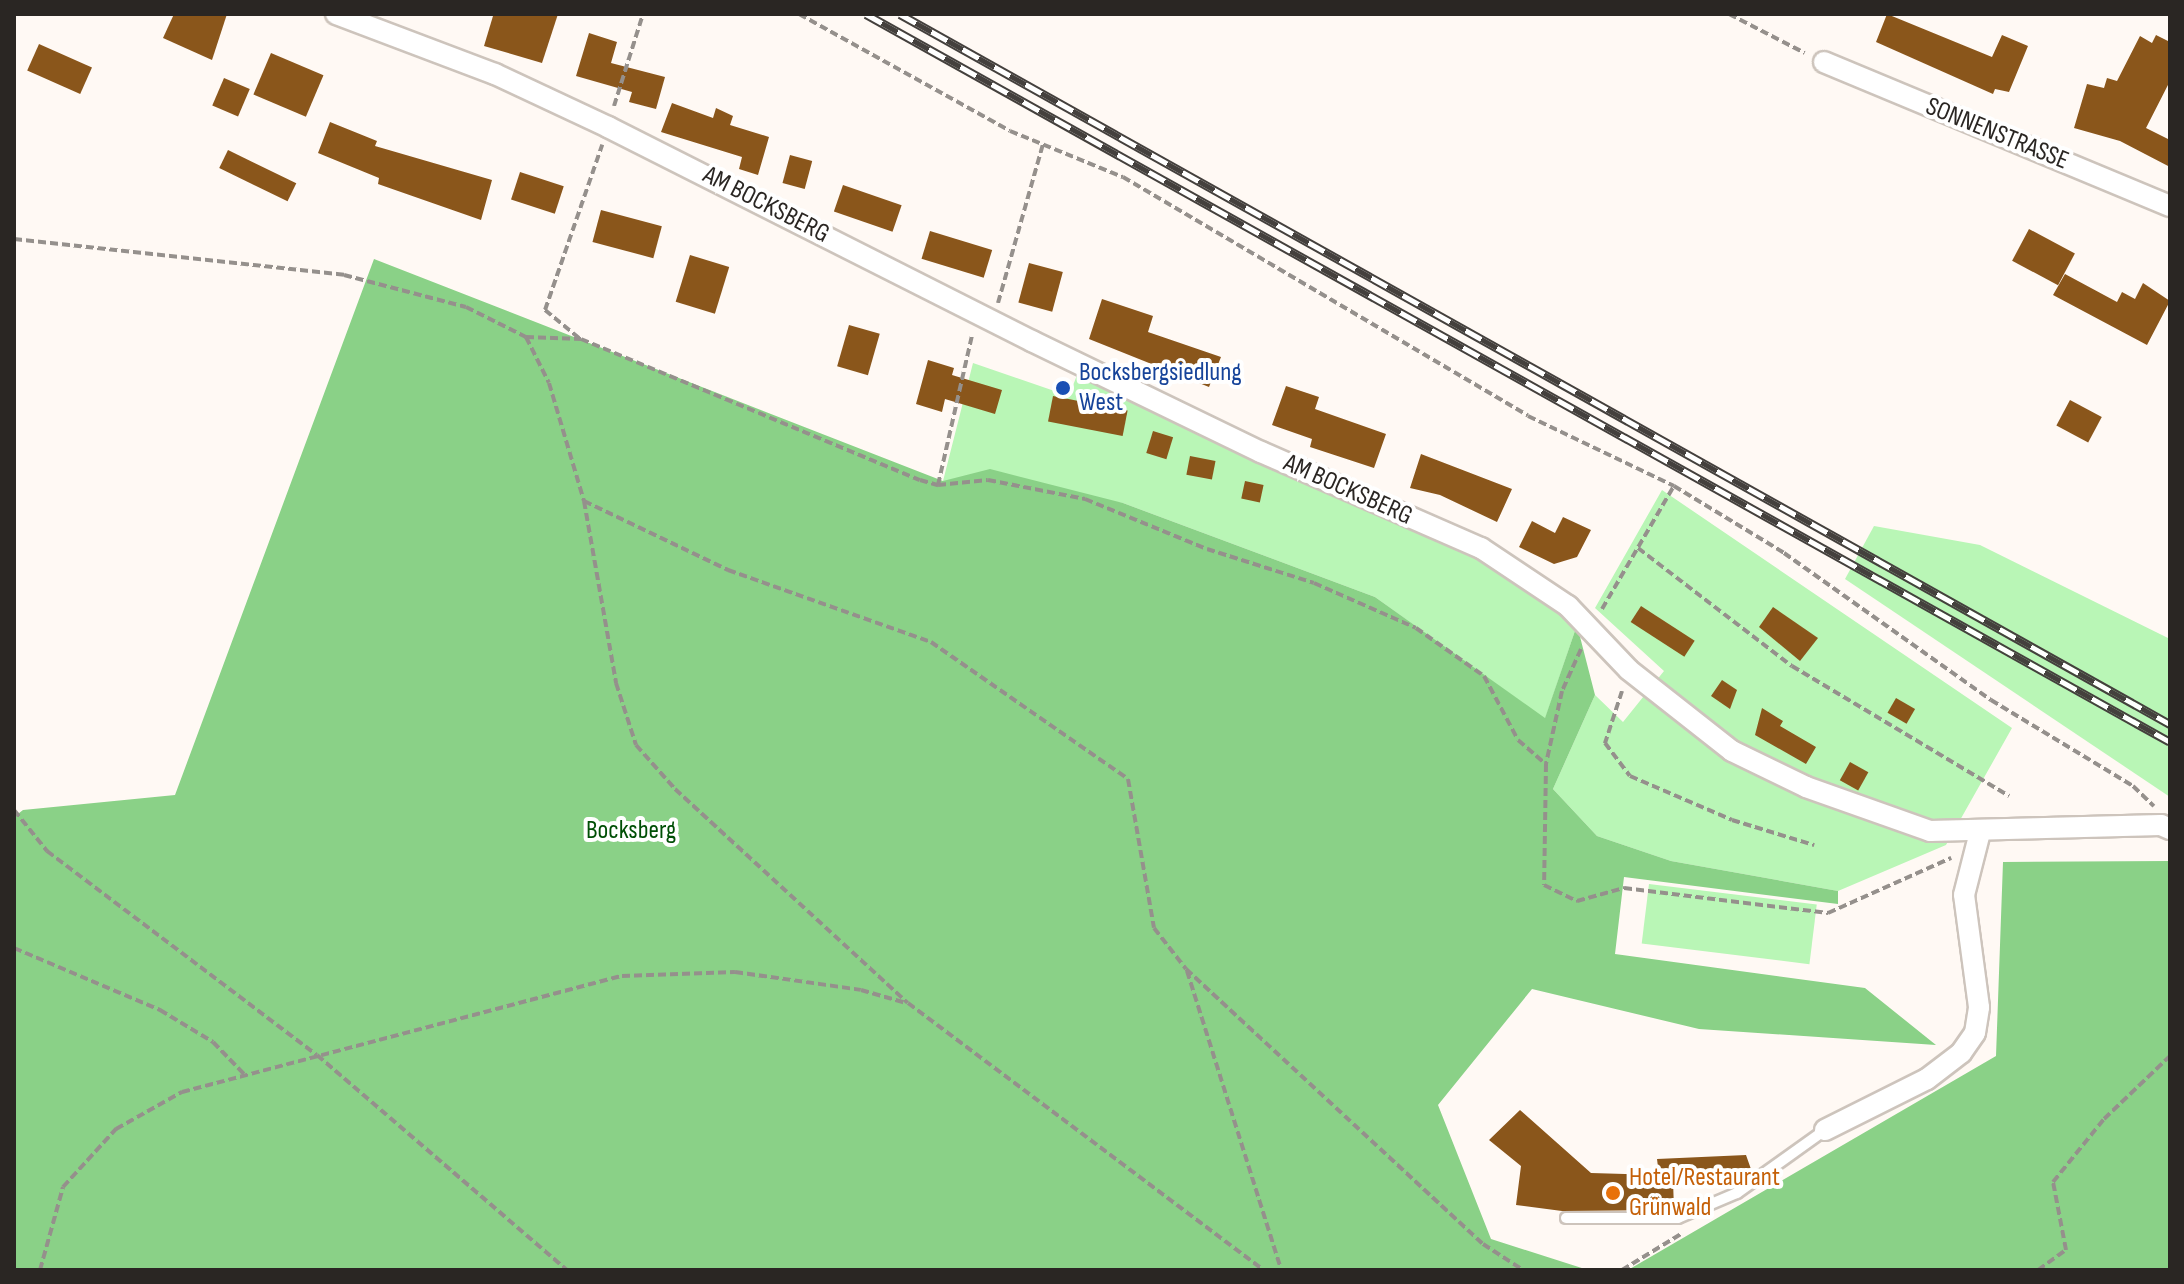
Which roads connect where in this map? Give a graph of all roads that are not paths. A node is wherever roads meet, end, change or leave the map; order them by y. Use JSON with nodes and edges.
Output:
{"nodes":[{"id":1,"x":336,"y":14,"type":"edge"},
{"id":2,"x":1824,"y":62,"type":"road end"},
{"id":3,"x":2170,"y":206,"type":"edge"},
{"id":4,"x":2166,"y":827,"type":"edge"},
{"id":5,"x":1980,"y":832,"type":"junction"},
{"id":6,"x":1825,"y":1130,"type":"joint"},
{"id":7,"x":1566,"y":1218,"type":"dead end"}],
"edges":[{"from":1,"to":5,"type":"street","name":"AM BOCKSBERG"},
{"from":2,"to":3,"type":"street","name":"SONNENSTRASSE"},
{"from":4,"to":5,"type":"street","name":"AM BOCKSBERG"},
{"from":5,"to":6,"type":"street"},
{"from":6,"to":7,"type":"lane"}]}
